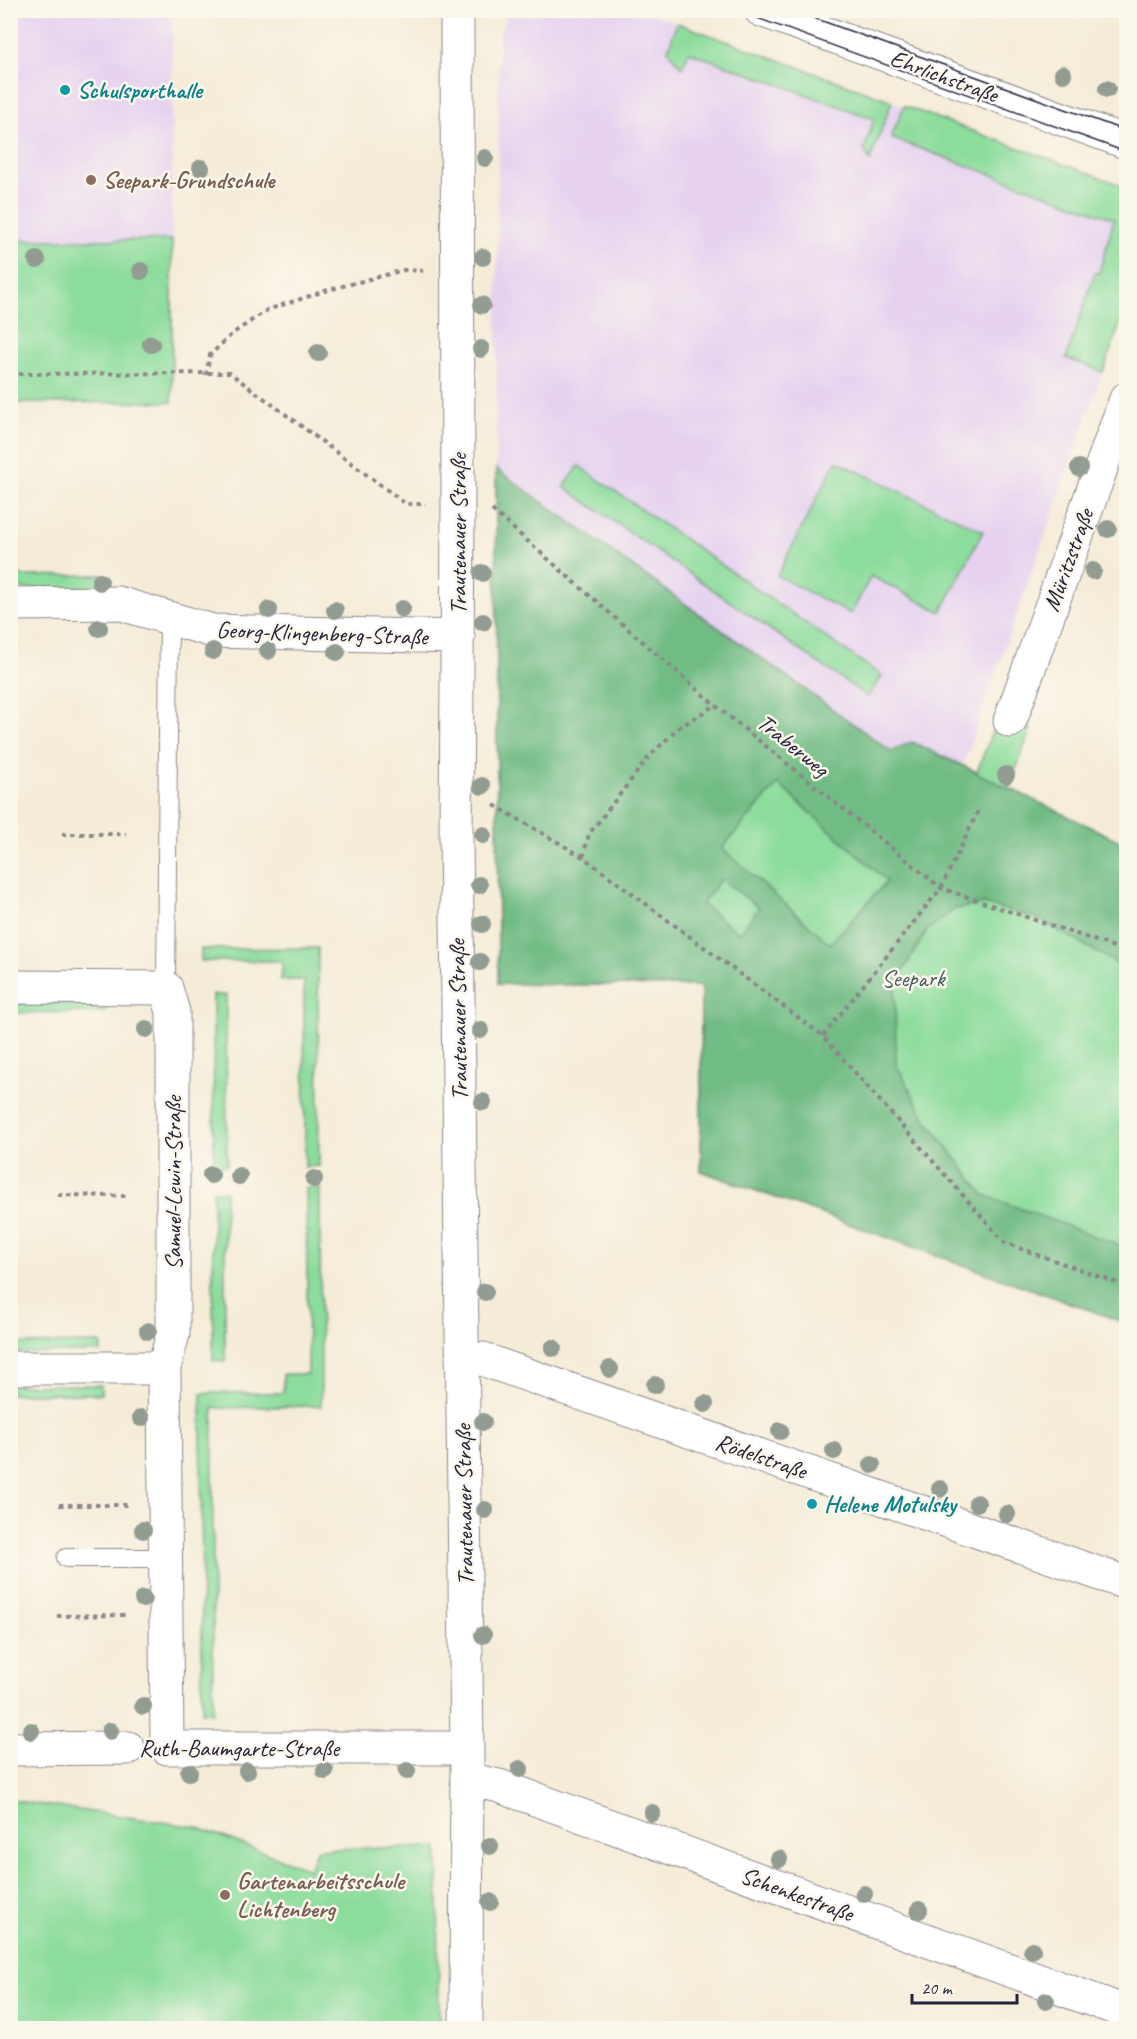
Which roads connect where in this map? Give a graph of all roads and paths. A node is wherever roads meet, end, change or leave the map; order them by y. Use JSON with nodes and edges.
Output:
{"nodes":[{"id":1,"x":457,"y":10,"type":"edge"},
{"id":2,"x":760,"y":10,"type":"edge"},
{"id":3,"x":1126,"y":142,"type":"edge"},
{"id":4,"x":430,"y":272,"type":"dead end"},
{"id":5,"x":10,"y":374,"type":"edge"},
{"id":6,"x":206,"y":375,"type":"junction"},
{"id":7,"x":1126,"y":399,"type":"edge"},
{"id":8,"x":432,"y":504,"type":"dead end"},
{"id":9,"x":483,"y":507,"type":"dead end"},
{"id":10,"x":10,"y":604,"type":"edge"},
{"id":11,"x":169,"y":618,"type":"junction"},
{"id":12,"x":458,"y":637,"type":"junction"},
{"id":13,"x":715,"y":705,"type":"junction"},
{"id":14,"x":1010,"y":721,"type":"dead end"},
{"id":15,"x":494,"y":805,"type":"dead end"},
{"id":16,"x":980,"y":807,"type":"dead end"},
{"id":17,"x":62,"y":834,"type":"dead end"},
{"id":18,"x":126,"y":834,"type":"dead end"},
{"id":19,"x":583,"y":856,"type":"junction"},
{"id":20,"x":941,"y":888,"type":"junction"},
{"id":21,"x":1126,"y":951,"type":"edge"},
{"id":22,"x":10,"y":987,"type":"edge"},
{"id":23,"x":166,"y":988,"type":"junction"},
{"id":24,"x":823,"y":1036,"type":"junction"},
{"id":25,"x":58,"y":1195,"type":"dead end"},
{"id":26,"x":127,"y":1196,"type":"dead end"},
{"id":27,"x":1126,"y":1286,"type":"edge"},
{"id":28,"x":462,"y":1360,"type":"junction"},
{"id":29,"x":10,"y":1368,"type":"edge"},
{"id":30,"x":165,"y":1368,"type":"junction"},
{"id":31,"x":59,"y":1504,"type":"dead end"},
{"id":32,"x":128,"y":1505,"type":"dead end"},
{"id":33,"x":66,"y":1558,"type":"dead end"},
{"id":34,"x":166,"y":1558,"type":"junction"},
{"id":35,"x":1126,"y":1583,"type":"edge"},
{"id":36,"x":128,"y":1615,"type":"dead end"},
{"id":37,"x":57,"y":1616,"type":"dead end"},
{"id":38,"x":128,"y":1748,"type":"joint"},
{"id":39,"x":166,"y":1748,"type":"junction"},
{"id":40,"x":10,"y":1749,"type":"edge"},
{"id":41,"x":467,"y":1764,"type":"junction"},
{"id":42,"x":1126,"y":2012,"type":"edge"},
{"id":43,"x":466,"y":2028,"type":"edge"}],
"edges":[{"from":1,"to":12,"type":"street","name":"Trautenauer Straße"},
{"from":2,"to":3,"type":"street","name":"Ehrlichstraße"},
{"from":4,"to":6,"type":"path"},
{"from":5,"to":6,"type":"path"},
{"from":6,"to":8,"type":"path"},
{"from":7,"to":14,"type":"street","name":"Müritzstraße"},
{"from":9,"to":13,"type":"path","name":"Traberweg"},
{"from":10,"to":11,"type":"street","name":"Georg-Klingenberg-Straße"},
{"from":11,"to":12,"type":"street","name":"Georg-Klingenberg-Straße"},
{"from":11,"to":23,"type":"lane","name":"Samuel-Lewin-Straße"},
{"from":12,"to":28,"type":"street","name":"Trautenauer Straße"},
{"from":13,"to":19,"type":"path"},
{"from":13,"to":20,"type":"path","name":"Traberweg"},
{"from":15,"to":19,"type":"path"},
{"from":16,"to":20,"type":"path"},
{"from":17,"to":18,"type":"path"},
{"from":19,"to":24,"type":"path"},
{"from":20,"to":21,"type":"path","name":"Traberweg"},
{"from":20,"to":24,"type":"path"},
{"from":22,"to":23,"type":"street"},
{"from":23,"to":30,"type":"street","name":"Samuel-Lewin-Straße"},
{"from":24,"to":27,"type":"path"},
{"from":25,"to":26,"type":"path"},
{"from":28,"to":35,"type":"street","name":"Rödelstraße"},
{"from":28,"to":41,"type":"street","name":"Trautenauer Straße"},
{"from":29,"to":30,"type":"street"},
{"from":30,"to":34,"type":"street","name":"Samuel-Lewin-Straße"},
{"from":31,"to":32,"type":"path"},
{"from":33,"to":34,"type":"lane"},
{"from":34,"to":39,"type":"street","name":"Samuel-Lewin-Straße"},
{"from":36,"to":37,"type":"path"},
{"from":38,"to":39,"type":"lane","name":"Ruth-Baumgarte-Straße"},
{"from":38,"to":40,"type":"street","name":"Ruth-Baumgarte-Straße"},
{"from":39,"to":41,"type":"street","name":"Ruth-Baumgarte-Straße"},
{"from":41,"to":42,"type":"street","name":"Schenkestraße"},
{"from":41,"to":43,"type":"street","name":"Trautenauer Straße"}]}
